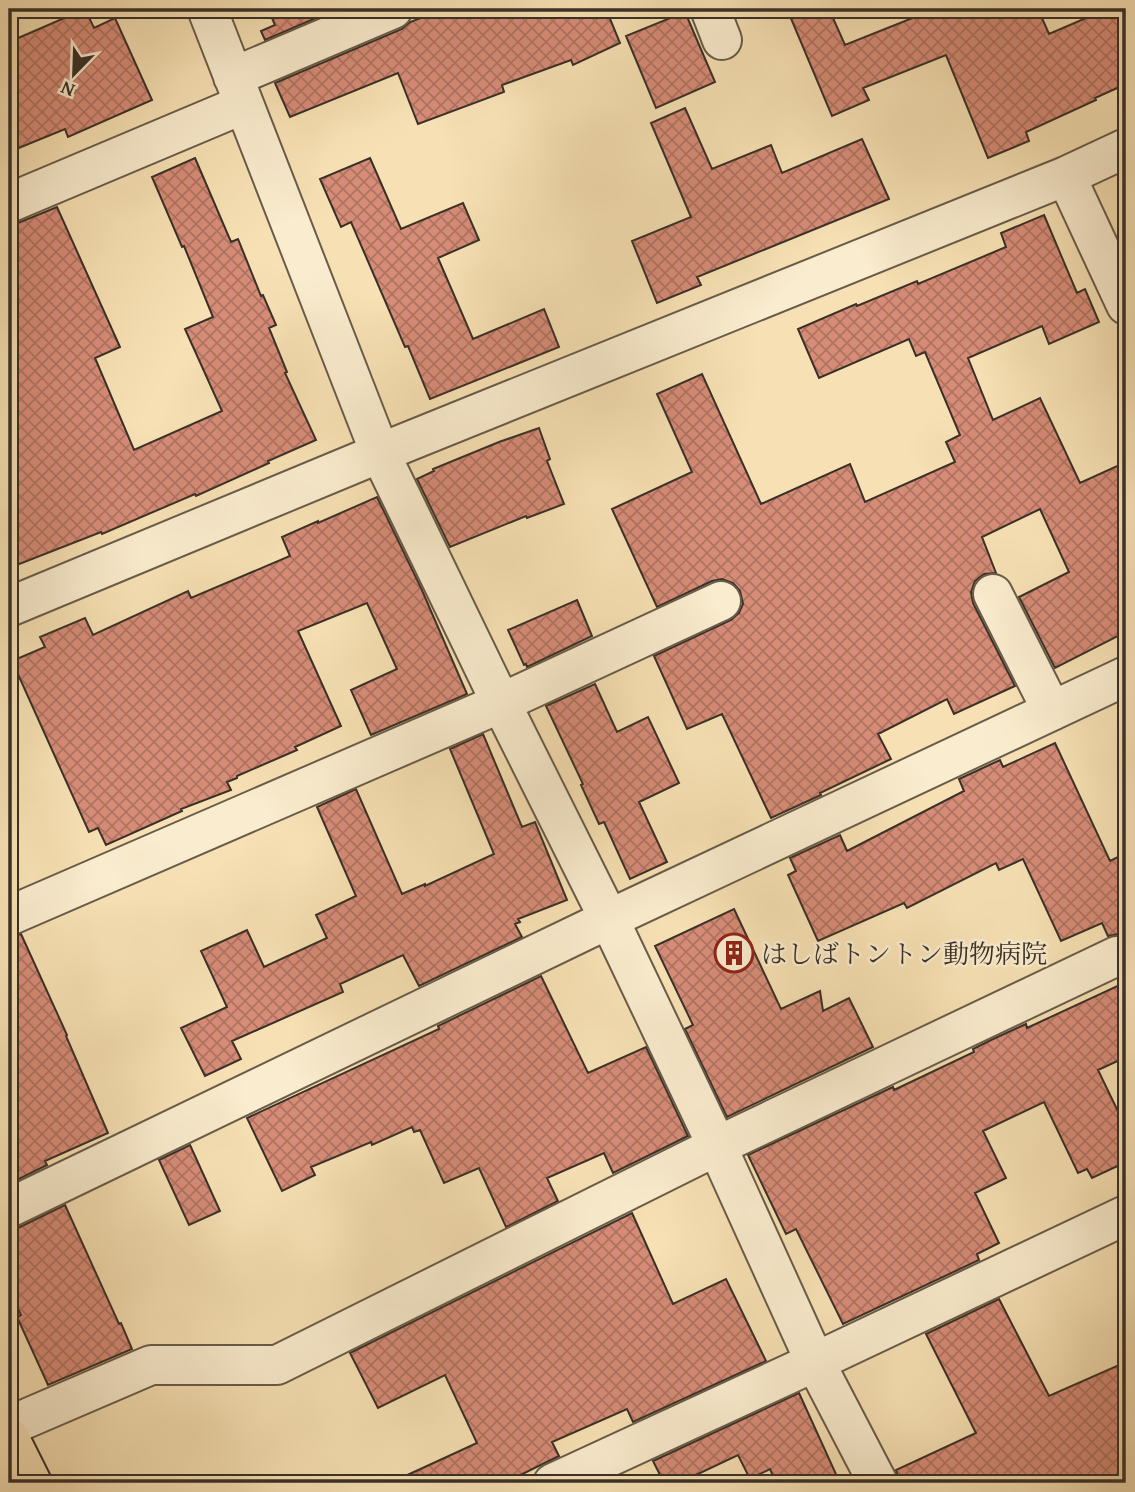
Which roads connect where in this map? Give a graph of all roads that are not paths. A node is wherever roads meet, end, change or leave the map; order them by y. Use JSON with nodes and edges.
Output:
{"nodes":[{"id":1,"x":207,"y":9,"type":"edge"},
{"id":2,"x":393,"y":9,"type":"edge"},
{"id":3,"x":239,"y":91,"type":"junction"},
{"id":4,"x":1126,"y":148,"type":"edge"},
{"id":5,"x":1066,"y":176,"type":"junction"},
{"id":6,"x":9,"y":203,"type":"edge"},
{"id":7,"x":1126,"y":305,"type":"edge"},
{"id":8,"x":380,"y":453,"type":"junction"},
{"id":9,"x":993,"y":594,"type":"dead end"},
{"id":10,"x":722,"y":601,"type":"dead end"},
{"id":11,"x":9,"y":607,"type":"edge"},
{"id":12,"x":1126,"y":676,"type":"edge"},
{"id":13,"x":501,"y":703,"type":"junction"},
{"id":14,"x":1052,"y":711,"type":"junction"},
{"id":15,"x":9,"y":916,"type":"edge"},
{"id":16,"x":609,"y":919,"type":"junction"},
{"id":17,"x":1117,"y":956,"type":"dead end"},
{"id":18,"x":717,"y":1146,"type":"junction"},
{"id":19,"x":9,"y":1208,"type":"edge"},
{"id":20,"x":1126,"y":1215,"type":"edge"},
{"id":21,"x":815,"y":1362,"type":"junction"},
{"id":22,"x":9,"y":1426,"type":"edge"},
{"id":23,"x":9,"y":1437,"type":"edge"},
{"id":24,"x":32,"y":1483,"type":"edge"},
{"id":25,"x":553,"y":1483,"type":"edge"},
{"id":26,"x":878,"y":1483,"type":"edge"}],
"edges":[{"from":1,"to":3,"type":"street"},
{"from":2,"to":3,"type":"street"},
{"from":3,"to":6,"type":"street"},
{"from":3,"to":8,"type":"street"},
{"from":4,"to":5,"type":"street"},
{"from":5,"to":7,"type":"street"},
{"from":5,"to":8,"type":"street"},
{"from":8,"to":11,"type":"street"},
{"from":8,"to":13,"type":"street"},
{"from":9,"to":14,"type":"street"},
{"from":10,"to":13,"type":"street"},
{"from":12,"to":14,"type":"street"},
{"from":13,"to":15,"type":"street"},
{"from":13,"to":16,"type":"street"},
{"from":14,"to":16,"type":"street"},
{"from":16,"to":18,"type":"street"},
{"from":16,"to":19,"type":"street"},
{"from":17,"to":18,"type":"street"},
{"from":18,"to":21,"type":"street"},
{"from":18,"to":22,"type":"street"},
{"from":20,"to":21,"type":"street"},
{"from":21,"to":25,"type":"street"},
{"from":21,"to":26,"type":"street"},
{"from":23,"to":24,"type":"highway"}]}
